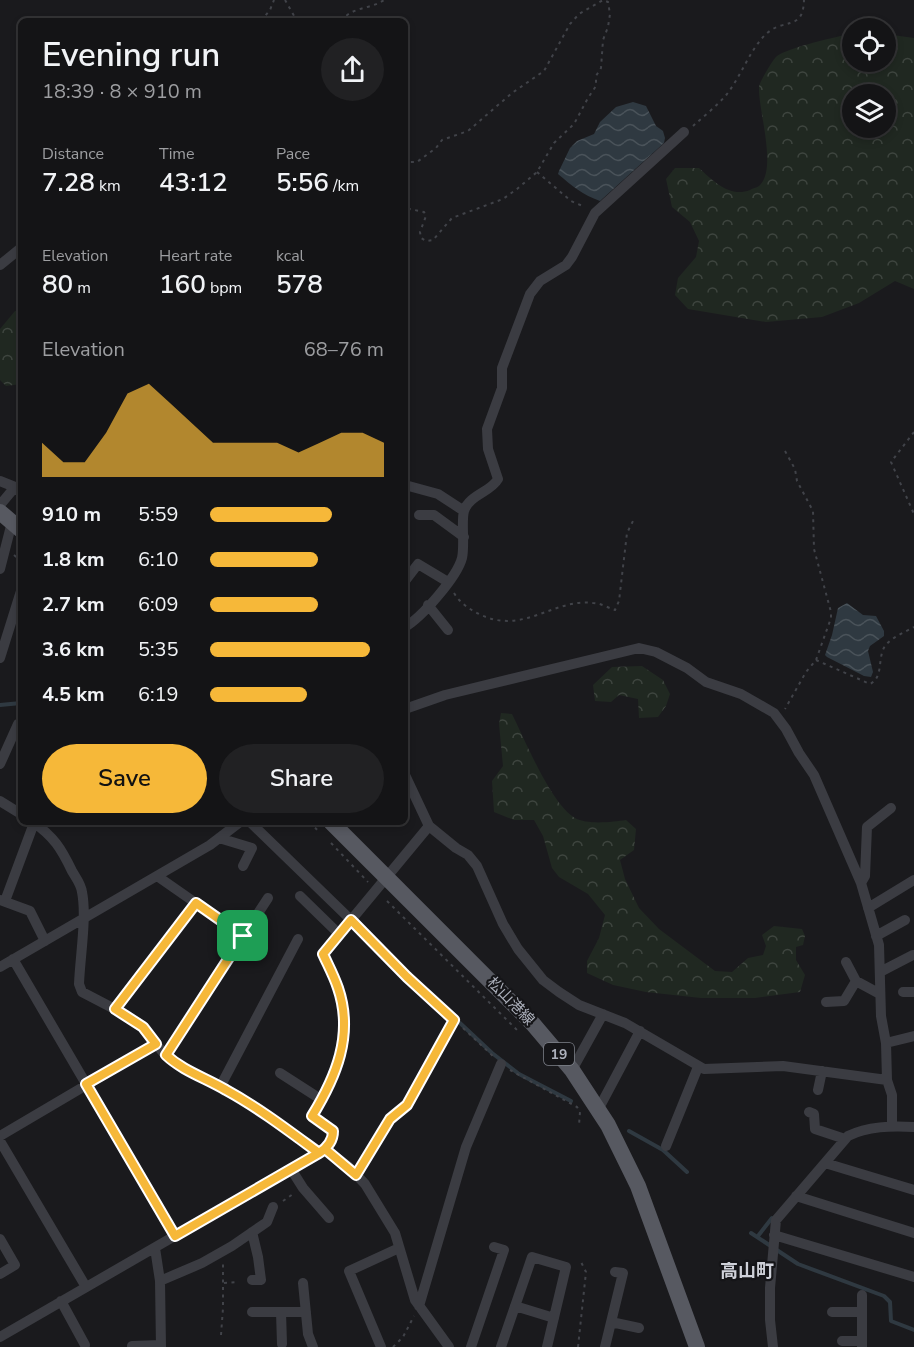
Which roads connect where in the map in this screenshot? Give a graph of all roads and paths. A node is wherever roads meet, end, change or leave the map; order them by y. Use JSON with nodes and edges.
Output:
{"nodes":[{"id":1,"x":274,"y":0,"type":"edge"},
{"id":2,"x":285,"y":0,"type":"edge"},
{"id":3,"x":384,"y":0,"type":"edge"},
{"id":4,"x":804,"y":0,"type":"edge"},
{"id":5,"x":263,"y":18,"type":"edge"},
{"id":6,"x":295,"y":18,"type":"edge"},
{"id":7,"x":344,"y":18,"type":"edge"},
{"id":8,"x":684,"y":132,"type":"joint"},
{"id":9,"x":408,"y":162,"type":"edge"},
{"id":10,"x":537,"y":171,"type":"junction"},
{"id":11,"x":408,"y":209,"type":"edge"},
{"id":12,"x":595,"y":213,"type":"junction"},
{"id":13,"x":18,"y":250,"type":"edge"},
{"id":14,"x":0,"y":265,"type":"edge"},
{"id":15,"x":914,"y":432,"type":"edge"},
{"id":16,"x":785,"y":451,"type":"dead end"},
{"id":17,"x":0,"y":481,"type":"edge"},
{"id":18,"x":408,"y":486,"type":"edge"},
{"id":19,"x":18,"y":489,"type":"edge"},
{"id":20,"x":0,"y":505,"type":"edge"},
{"id":21,"x":464,"y":511,"type":"junction"},
{"id":22,"x":914,"y":514,"type":"edge"},
{"id":23,"x":419,"y":515,"type":"dead end"},
{"id":24,"x":633,"y":520,"type":"dead end"},
{"id":25,"x":11,"y":522,"type":"edge"},
{"id":26,"x":464,"y":537,"type":"junction"},
{"id":27,"x":0,"y":569,"type":"edge"},
{"id":28,"x":408,"y":576,"type":"edge"},
{"id":29,"x":448,"y":582,"type":"junction"},
{"id":30,"x":18,"y":601,"type":"edge"},
{"id":31,"x":428,"y":605,"type":"junction"},
{"id":32,"x":408,"y":625,"type":"edge"},
{"id":33,"x":914,"y":627,"type":"edge"},
{"id":34,"x":448,"y":630,"type":"dead end"},
{"id":35,"x":0,"y":658,"type":"edge"},
{"id":36,"x":816,"y":660,"type":"junction"},
{"id":37,"x":408,"y":708,"type":"edge"},
{"id":38,"x":780,"y":720,"type":"junction"},
{"id":39,"x":18,"y":729,"type":"edge"},
{"id":40,"x":0,"y":764,"type":"edge"},
{"id":41,"x":408,"y":781,"type":"edge"},
{"id":42,"x":0,"y":801,"type":"edge"},
{"id":43,"x":891,"y":808,"type":"dead end"},
{"id":44,"x":18,"y":812,"type":"edge"},
{"id":45,"x":34,"y":825,"type":"edge"},
{"id":46,"x":38,"y":825,"type":"edge"},
{"id":47,"x":236,"y":825,"type":"edge"},
{"id":48,"x":253,"y":825,"type":"edge"},
{"id":49,"x":313,"y":825,"type":"edge"},
{"id":50,"x":333,"y":825,"type":"edge"},
{"id":51,"x":429,"y":826,"type":"junction"},
{"id":52,"x":219,"y":838,"type":"junction"},
{"id":53,"x":243,"y":866,"type":"dead end"},
{"id":54,"x":157,"y":876,"type":"junction"},
{"id":55,"x":914,"y":880,"type":"edge"},
{"id":56,"x":381,"y":883,"type":"junction"},
{"id":57,"x":861,"y":884,"type":"junction"},
{"id":58,"x":300,"y":896,"type":"dead end"},
{"id":59,"x":268,"y":898,"type":"dead end"},
{"id":60,"x":3,"y":900,"type":"edge"},
{"id":61,"x":387,"y":901,"type":"dead end"},
{"id":62,"x":196,"y":903,"type":"junction"},
{"id":63,"x":868,"y":908,"type":"junction"},
{"id":64,"x":83,"y":919,"type":"junction"},
{"id":65,"x":351,"y":920,"type":"junction"},
{"id":66,"x":905,"y":920,"type":"dead end"},
{"id":67,"x":339,"y":934,"type":"junction"},
{"id":68,"x":243,"y":936,"type":"junction"},
{"id":69,"x":876,"y":936,"type":"junction"},
{"id":70,"x":298,"y":939,"type":"dead end"},
{"id":71,"x":45,"y":941,"type":"junction"},
{"id":72,"x":913,"y":955,"type":"edge"},
{"id":73,"x":14,"y":959,"type":"junction"},
{"id":74,"x":846,"y":962,"type":"dead end"},
{"id":75,"x":0,"y":967,"type":"edge"},
{"id":76,"x":880,"y":972,"type":"junction"},
{"id":77,"x":856,"y":981,"type":"junction"},
{"id":78,"x":880,"y":994,"type":"junction"},
{"id":79,"x":826,"y":1002,"type":"dead end"},
{"id":80,"x":115,"y":1009,"type":"junction"},
{"id":81,"x":603,"y":1014,"type":"junction"},
{"id":82,"x":454,"y":1020,"type":"junction"},
{"id":83,"x":640,"y":1031,"type":"junction"},
{"id":84,"x":522,"y":1035,"type":"dead end"},
{"id":85,"x":914,"y":1036,"type":"edge"},
{"id":86,"x":886,"y":1043,"type":"junction"},
{"id":87,"x":156,"y":1044,"type":"junction"},
{"id":88,"x":166,"y":1055,"type":"junction"},
{"id":89,"x":501,"y":1064,"type":"junction"},
{"id":90,"x":698,"y":1067,"type":"junction"},
{"id":91,"x":572,"y":1070,"type":"junction"},
{"id":92,"x":822,"y":1071,"type":"junction"},
{"id":93,"x":280,"y":1073,"type":"dead end"},
{"id":94,"x":887,"y":1080,"type":"junction"},
{"id":95,"x":86,"y":1084,"type":"junction"},
{"id":96,"x":220,"y":1087,"type":"junction"},
{"id":97,"x":818,"y":1090,"type":"dead end"},
{"id":98,"x":322,"y":1100,"type":"junction"},
{"id":99,"x":578,"y":1102,"type":"dead end"},
{"id":100,"x":591,"y":1111,"type":"junction"},
{"id":101,"x":809,"y":1112,"type":"dead end"},
{"id":102,"x":579,"y":1125,"type":"dead end"},
{"id":103,"x":892,"y":1126,"type":"junction"},
{"id":104,"x":914,"y":1127,"type":"edge"},
{"id":105,"x":0,"y":1136,"type":"edge"},
{"id":106,"x":845,"y":1139,"type":"junction"},
{"id":107,"x":0,"y":1141,"type":"edge"},
{"id":108,"x":666,"y":1146,"type":"dead end"},
{"id":109,"x":322,"y":1151,"type":"junction"},
{"id":110,"x":825,"y":1163,"type":"junction"},
{"id":111,"x":291,"y":1169,"type":"junction"},
{"id":112,"x":356,"y":1175,"type":"junction"},
{"id":113,"x":303,"y":1188,"type":"junction"},
{"id":114,"x":914,"y":1190,"type":"edge"},
{"id":115,"x":796,"y":1196,"type":"junction"},
{"id":116,"x":273,"y":1207,"type":"joint"},
{"id":117,"x":329,"y":1218,"type":"dead end"},
{"id":118,"x":252,"y":1232,"type":"junction"},
{"id":119,"x":914,"y":1233,"type":"edge"},
{"id":120,"x":774,"y":1235,"type":"junction"},
{"id":121,"x":175,"y":1236,"type":"junction"},
{"id":122,"x":0,"y":1239,"type":"edge"},
{"id":123,"x":494,"y":1247,"type":"dead end"},
{"id":124,"x":155,"y":1248,"type":"junction"},
{"id":125,"x":399,"y":1248,"type":"junction"},
{"id":126,"x":223,"y":1252,"type":"junction"},
{"id":127,"x":580,"y":1260,"type":"dead end"},
{"id":128,"x":615,"y":1272,"type":"dead end"},
{"id":129,"x":0,"y":1274,"type":"edge"},
{"id":130,"x":914,"y":1277,"type":"edge"},
{"id":131,"x":160,"y":1281,"type":"junction"},
{"id":132,"x":252,"y":1281,"type":"dead end"},
{"id":133,"x":239,"y":1282,"type":"dead end"},
{"id":134,"x":223,"y":1283,"type":"junction"},
{"id":135,"x":303,"y":1283,"type":"dead end"},
{"id":136,"x":86,"y":1287,"type":"junction"},
{"id":137,"x":862,"y":1295,"type":"dead end"},
{"id":138,"x":61,"y":1301,"type":"junction"},
{"id":139,"x":419,"y":1306,"type":"junction"},
{"id":140,"x":515,"y":1306,"type":"junction"},
{"id":141,"x":252,"y":1312,"type":"dead end"},
{"id":142,"x":281,"y":1312,"type":"junction"},
{"id":143,"x":306,"y":1312,"type":"junction"},
{"id":144,"x":832,"y":1312,"type":"dead end"},
{"id":145,"x":862,"y":1312,"type":"junction"},
{"id":146,"x":554,"y":1318,"type":"junction"},
{"id":147,"x":611,"y":1322,"type":"junction"},
{"id":148,"x":639,"y":1328,"type":"dead end"},
{"id":149,"x":221,"y":1335,"type":"dead end"},
{"id":150,"x":0,"y":1337,"type":"edge"},
{"id":151,"x":842,"y":1341,"type":"dead end"},
{"id":152,"x":282,"y":1344,"type":"dead end"},
{"id":153,"x":862,"y":1344,"type":"edge"},
{"id":154,"x":85,"y":1345,"type":"dead end"},
{"id":155,"x":132,"y":1346,"type":"edge"},
{"id":156,"x":161,"y":1346,"type":"edge"},
{"id":157,"x":313,"y":1347,"type":"edge"},
{"id":158,"x":381,"y":1347,"type":"edge"},
{"id":159,"x":393,"y":1347,"type":"edge"},
{"id":160,"x":448,"y":1347,"type":"edge"},
{"id":161,"x":471,"y":1347,"type":"edge"},
{"id":162,"x":501,"y":1347,"type":"edge"},
{"id":163,"x":547,"y":1347,"type":"edge"},
{"id":164,"x":578,"y":1347,"type":"edge"},
{"id":165,"x":605,"y":1347,"type":"edge"},
{"id":166,"x":697,"y":1347,"type":"edge"},
{"id":167,"x":773,"y":1347,"type":"edge"}],
"edges":[{"from":1,"to":5,"type":"path"},
{"from":2,"to":6,"type":"path"},
{"from":3,"to":7,"type":"path"},
{"from":4,"to":8,"type":"path"},
{"from":8,"to":12,"type":"street"},
{"from":9,"to":10,"type":"path"},
{"from":10,"to":11,"type":"path"},
{"from":10,"to":12,"type":"path"},
{"from":12,"to":21,"type":"street"},
{"from":13,"to":14,"type":"street"},
{"from":15,"to":22,"type":"path"},
{"from":16,"to":36,"type":"path"},
{"from":17,"to":19,"type":"street"},
{"from":18,"to":21,"type":"street"},
{"from":19,"to":20,"type":"street"},
{"from":21,"to":26,"type":"street"},
{"from":23,"to":26,"type":"street"},
{"from":24,"to":29,"type":"path"},
{"from":25,"to":27,"type":"street"},
{"from":26,"to":29,"type":"street"},
{"from":28,"to":29,"type":"street"},
{"from":29,"to":31,"type":"street"},
{"from":30,"to":35,"type":"street"},
{"from":31,"to":32,"type":"street"},
{"from":31,"to":34,"type":"street"},
{"from":33,"to":36,"type":"path"},
{"from":36,"to":38,"type":"path"},
{"from":37,"to":38,"type":"street"},
{"from":38,"to":57,"type":"street"},
{"from":39,"to":40,"type":"street"},
{"from":41,"to":51,"type":"street"},
{"from":42,"to":44,"type":"street"},
{"from":43,"to":57,"type":"street"},
{"from":45,"to":60,"type":"street"},
{"from":46,"to":64,"type":"street"},
{"from":47,"to":52,"type":"street"},
{"from":48,"to":65,"type":"street"},
{"from":49,"to":56,"type":"path"},
{"from":50,"to":56,"type":"main road","name":"松山港線","number":"19"},
{"from":51,"to":56,"type":"street"},
{"from":51,"to":81,"type":"street"},
{"from":52,"to":53,"type":"street"},
{"from":52,"to":54,"type":"street"},
{"from":54,"to":62,"type":"street"},
{"from":54,"to":64,"type":"street"},
{"from":55,"to":63,"type":"street"},
{"from":56,"to":65,"type":"street"},
{"from":56,"to":91,"type":"main road","name":"松山港線","number":"19"},
{"from":57,"to":63,"type":"street"},
{"from":58,"to":67,"type":"street"},
{"from":59,"to":68,"type":"street"},
{"from":60,"to":71,"type":"street"},
{"from":61,"to":84,"type":"path"},
{"from":62,"to":68,"type":"street"},
{"from":62,"to":80,"type":"street"},
{"from":63,"to":69,"type":"street"},
{"from":64,"to":71,"type":"street"},
{"from":64,"to":80,"type":"street"},
{"from":65,"to":67,"type":"street"},
{"from":65,"to":82,"type":"path"},
{"from":66,"to":69,"type":"street"},
{"from":67,"to":98,"type":"street"},
{"from":68,"to":88,"type":"street"},
{"from":69,"to":76,"type":"street"},
{"from":70,"to":96,"type":"street"},
{"from":71,"to":73,"type":"street"},
{"from":72,"to":76,"type":"street"},
{"from":73,"to":75,"type":"street"},
{"from":73,"to":95,"type":"street"},
{"from":74,"to":77,"type":"street"},
{"from":76,"to":78,"type":"street"},
{"from":77,"to":78,"type":"street"},
{"from":77,"to":79,"type":"street"},
{"from":78,"to":86,"type":"street"},
{"from":80,"to":87,"type":"street"},
{"from":81,"to":83,"type":"street"},
{"from":81,"to":91,"type":"street"},
{"from":82,"to":89,"type":"path"},
{"from":82,"to":112,"type":"street"},
{"from":83,"to":90,"type":"street"},
{"from":83,"to":100,"type":"street"},
{"from":85,"to":86,"type":"street"},
{"from":86,"to":94,"type":"street"},
{"from":87,"to":88,"type":"street"},
{"from":87,"to":95,"type":"street"},
{"from":88,"to":96,"type":"street"},
{"from":89,"to":102,"type":"path"},
{"from":89,"to":139,"type":"street"},
{"from":90,"to":92,"type":"street"},
{"from":90,"to":108,"type":"street"},
{"from":91,"to":100,"type":"main road","name":"松山港線","number":"19"},
{"from":92,"to":94,"type":"street"},
{"from":92,"to":97,"type":"street"},
{"from":93,"to":98,"type":"street"},
{"from":94,"to":103,"type":"street"},
{"from":95,"to":105,"type":"street"},
{"from":95,"to":121,"type":"street"},
{"from":96,"to":109,"type":"street"},
{"from":98,"to":109,"type":"street"},
{"from":99,"to":100,"type":"path"},
{"from":100,"to":166,"type":"main road","name":"松山港線","number":"19"},
{"from":101,"to":106,"type":"street"},
{"from":103,"to":104,"type":"street"},
{"from":103,"to":106,"type":"street"},
{"from":106,"to":110,"type":"street"},
{"from":107,"to":136,"type":"street"},
{"from":109,"to":111,"type":"street"},
{"from":109,"to":112,"type":"street"},
{"from":110,"to":114,"type":"street"},
{"from":110,"to":115,"type":"street"},
{"from":111,"to":113,"type":"street"},
{"from":111,"to":121,"type":"street"},
{"from":112,"to":125,"type":"street"},
{"from":113,"to":116,"type":"path"},
{"from":113,"to":117,"type":"street"},
{"from":115,"to":119,"type":"street"},
{"from":115,"to":120,"type":"street"},
{"from":116,"to":118,"type":"street"},
{"from":118,"to":126,"type":"street"},
{"from":118,"to":132,"type":"street"},
{"from":120,"to":130,"type":"street"},
{"from":120,"to":167,"type":"street"},
{"from":121,"to":124,"type":"street"},
{"from":122,"to":129,"type":"street"},
{"from":123,"to":161,"type":"street"},
{"from":124,"to":131,"type":"street"},
{"from":124,"to":136,"type":"street"},
{"from":125,"to":139,"type":"street"},
{"from":125,"to":158,"type":"street"},
{"from":126,"to":131,"type":"street"},
{"from":126,"to":134,"type":"path"},
{"from":127,"to":164,"type":"path"},
{"from":128,"to":147,"type":"street"},
{"from":131,"to":156,"type":"street"},
{"from":133,"to":134,"type":"path"},
{"from":134,"to":149,"type":"path"},
{"from":135,"to":143,"type":"street"},
{"from":136,"to":138,"type":"street"},
{"from":137,"to":145,"type":"street"},
{"from":138,"to":150,"type":"street"},
{"from":138,"to":154,"type":"street"},
{"from":139,"to":159,"type":"path"},
{"from":139,"to":160,"type":"street"},
{"from":140,"to":146,"type":"street"},
{"from":140,"to":146,"type":"street"},
{"from":140,"to":162,"type":"street"},
{"from":141,"to":142,"type":"street"},
{"from":142,"to":143,"type":"street"},
{"from":142,"to":152,"type":"street"},
{"from":143,"to":157,"type":"street"},
{"from":144,"to":145,"type":"street"},
{"from":145,"to":153,"type":"street"},
{"from":146,"to":163,"type":"street"},
{"from":147,"to":148,"type":"street"},
{"from":147,"to":165,"type":"street"},
{"from":151,"to":153,"type":"street"},
{"from":155,"to":156,"type":"street"}]}
